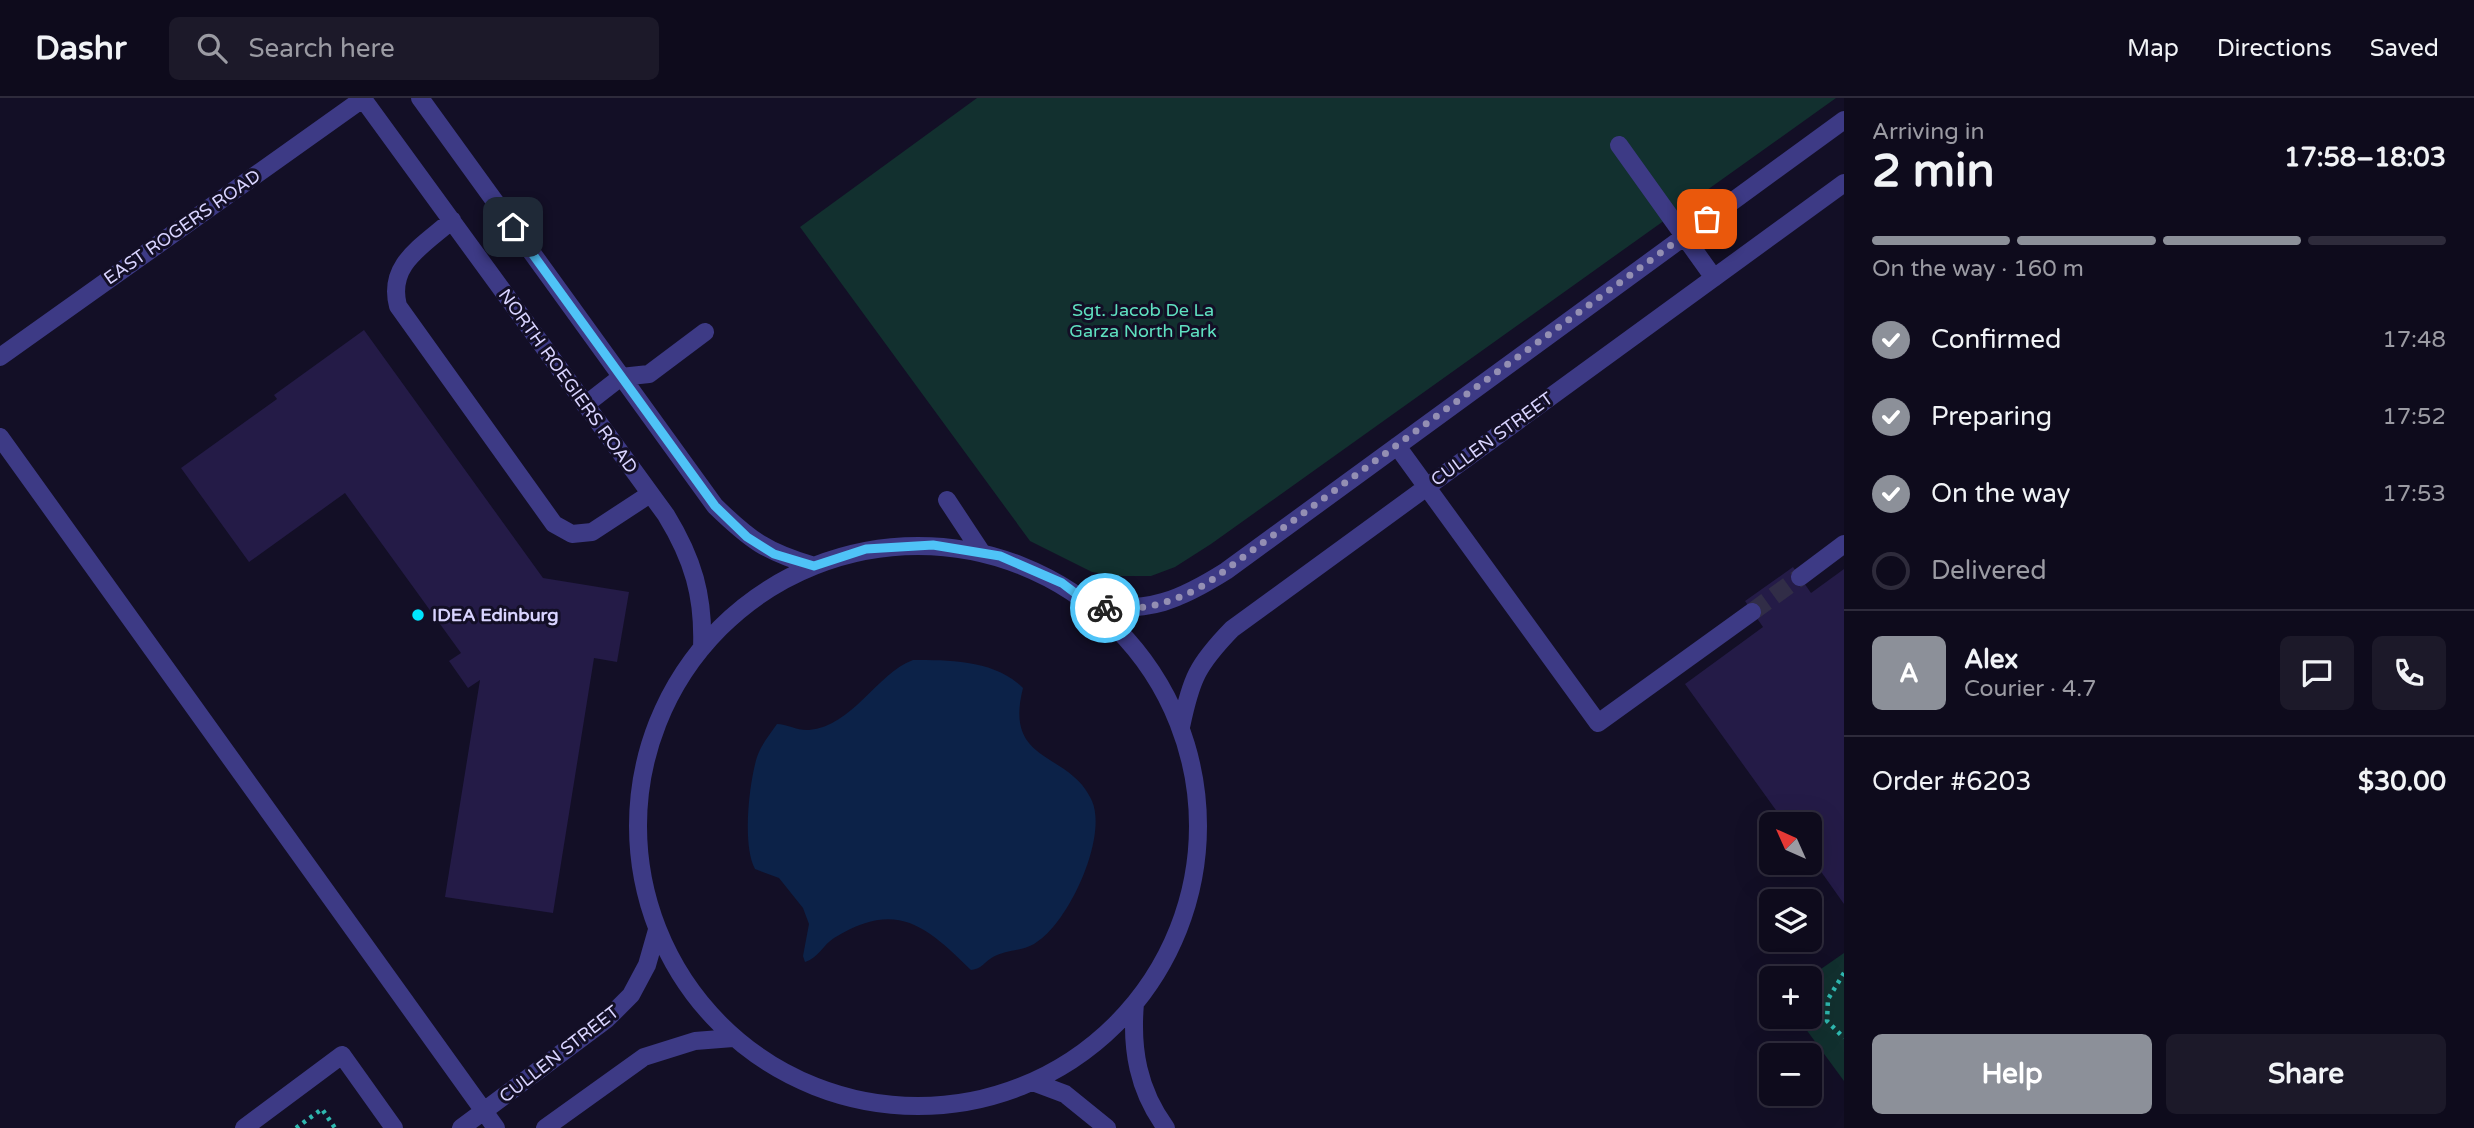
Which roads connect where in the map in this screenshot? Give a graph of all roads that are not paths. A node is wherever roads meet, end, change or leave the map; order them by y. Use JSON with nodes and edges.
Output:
{"nodes":[{"id":1,"x":363,"y":98,"type":"edge"},
{"id":2,"x":420,"y":98,"type":"edge"},
{"id":3,"x":1843,"y":122,"type":"edge"},
{"id":4,"x":1619,"y":145,"type":"dead end"},
{"id":5,"x":1844,"y":183,"type":"edge"},
{"id":6,"x":452,"y":220,"type":"junction"},
{"id":7,"x":1684,"y":236,"type":"junction"},
{"id":8,"x":1714,"y":278,"type":"junction"},
{"id":9,"x":705,"y":332,"type":"dead end"},
{"id":10,"x":0,"y":357,"type":"edge"},
{"id":11,"x":621,"y":377,"type":"junction"},
{"id":12,"x":585,"y":405,"type":"junction"},
{"id":13,"x":0,"y":437,"type":"edge"},
{"id":14,"x":1397,"y":446,"type":"junction"},
{"id":15,"x":1427,"y":487,"type":"junction"},
{"id":16,"x":650,"y":494,"type":"junction"},
{"id":17,"x":947,"y":500,"type":"dead end"},
{"id":18,"x":1844,"y":544,"type":"edge"},
{"id":19,"x":982,"y":553,"type":"junction"},
{"id":20,"x":814,"y":566,"type":"junction"},
{"id":21,"x":1800,"y":577,"type":"tunnel mouth"},
{"id":22,"x":1092,"y":606,"type":"junction"},
{"id":23,"x":1752,"y":612,"type":"tunnel mouth"},
{"id":24,"x":702,"y":648,"type":"junction"},
{"id":25,"x":1181,"y":727,"type":"junction"},
{"id":26,"x":657,"y":929,"type":"junction"},
{"id":27,"x":1135,"y":1003,"type":"junction"},
{"id":28,"x":733,"y":1038,"type":"junction"},
{"id":29,"x":1034,"y":1083,"type":"junction"},
{"id":30,"x":484,"y":1112,"type":"junction"},
{"id":31,"x":244,"y":1128,"type":"edge"},
{"id":32,"x":394,"y":1128,"type":"edge"},
{"id":33,"x":461,"y":1128,"type":"edge"},
{"id":34,"x":496,"y":1128,"type":"edge"},
{"id":35,"x":545,"y":1128,"type":"edge"},
{"id":36,"x":1107,"y":1128,"type":"edge"},
{"id":37,"x":1166,"y":1128,"type":"edge"}],
"edges":[{"from":1,"to":6,"type":"street","name":"NORTH ROEGIERS ROAD"},
{"from":1,"to":10,"type":"street","name":"EAST ROGERS ROAD"},
{"from":2,"to":11,"type":"street"},
{"from":3,"to":7,"type":"street"},
{"from":4,"to":7,"type":"street"},
{"from":5,"to":8,"type":"street","name":"CULLEN STREET"},
{"from":6,"to":12,"type":"street","name":"NORTH ROEGIERS ROAD"},
{"from":6,"to":16,"type":"street"},
{"from":7,"to":8,"type":"street"},
{"from":7,"to":14,"type":"street"},
{"from":8,"to":15,"type":"street","name":"CULLEN STREET"},
{"from":9,"to":11,"type":"street"},
{"from":11,"to":12,"type":"street"},
{"from":11,"to":20,"type":"street"},
{"from":12,"to":16,"type":"street","name":"NORTH ROEGIERS ROAD"},
{"from":13,"to":30,"type":"street"},
{"from":14,"to":15,"type":"street"},
{"from":14,"to":22,"type":"street"},
{"from":15,"to":23,"type":"street"},
{"from":15,"to":25,"type":"street","name":"CULLEN STREET"},
{"from":16,"to":24,"type":"street","name":"NORTH ROEGIERS ROAD"},
{"from":17,"to":19,"type":"street"},
{"from":18,"to":21,"type":"street"},
{"from":19,"to":20,"type":"street"},
{"from":19,"to":22,"type":"street"},
{"from":20,"to":24,"type":"street"},
{"from":22,"to":25,"type":"street"},
{"from":24,"to":26,"type":"street"},
{"from":25,"to":27,"type":"street"},
{"from":26,"to":28,"type":"street"},
{"from":26,"to":30,"type":"street","name":"CULLEN STREET"},
{"from":27,"to":29,"type":"street"},
{"from":27,"to":37,"type":"street"},
{"from":28,"to":29,"type":"street"},
{"from":28,"to":35,"type":"street"},
{"from":29,"to":36,"type":"street"},
{"from":30,"to":33,"type":"street","name":"CULLEN STREET"},
{"from":30,"to":34,"type":"street"},
{"from":31,"to":32,"type":"street"}]}
